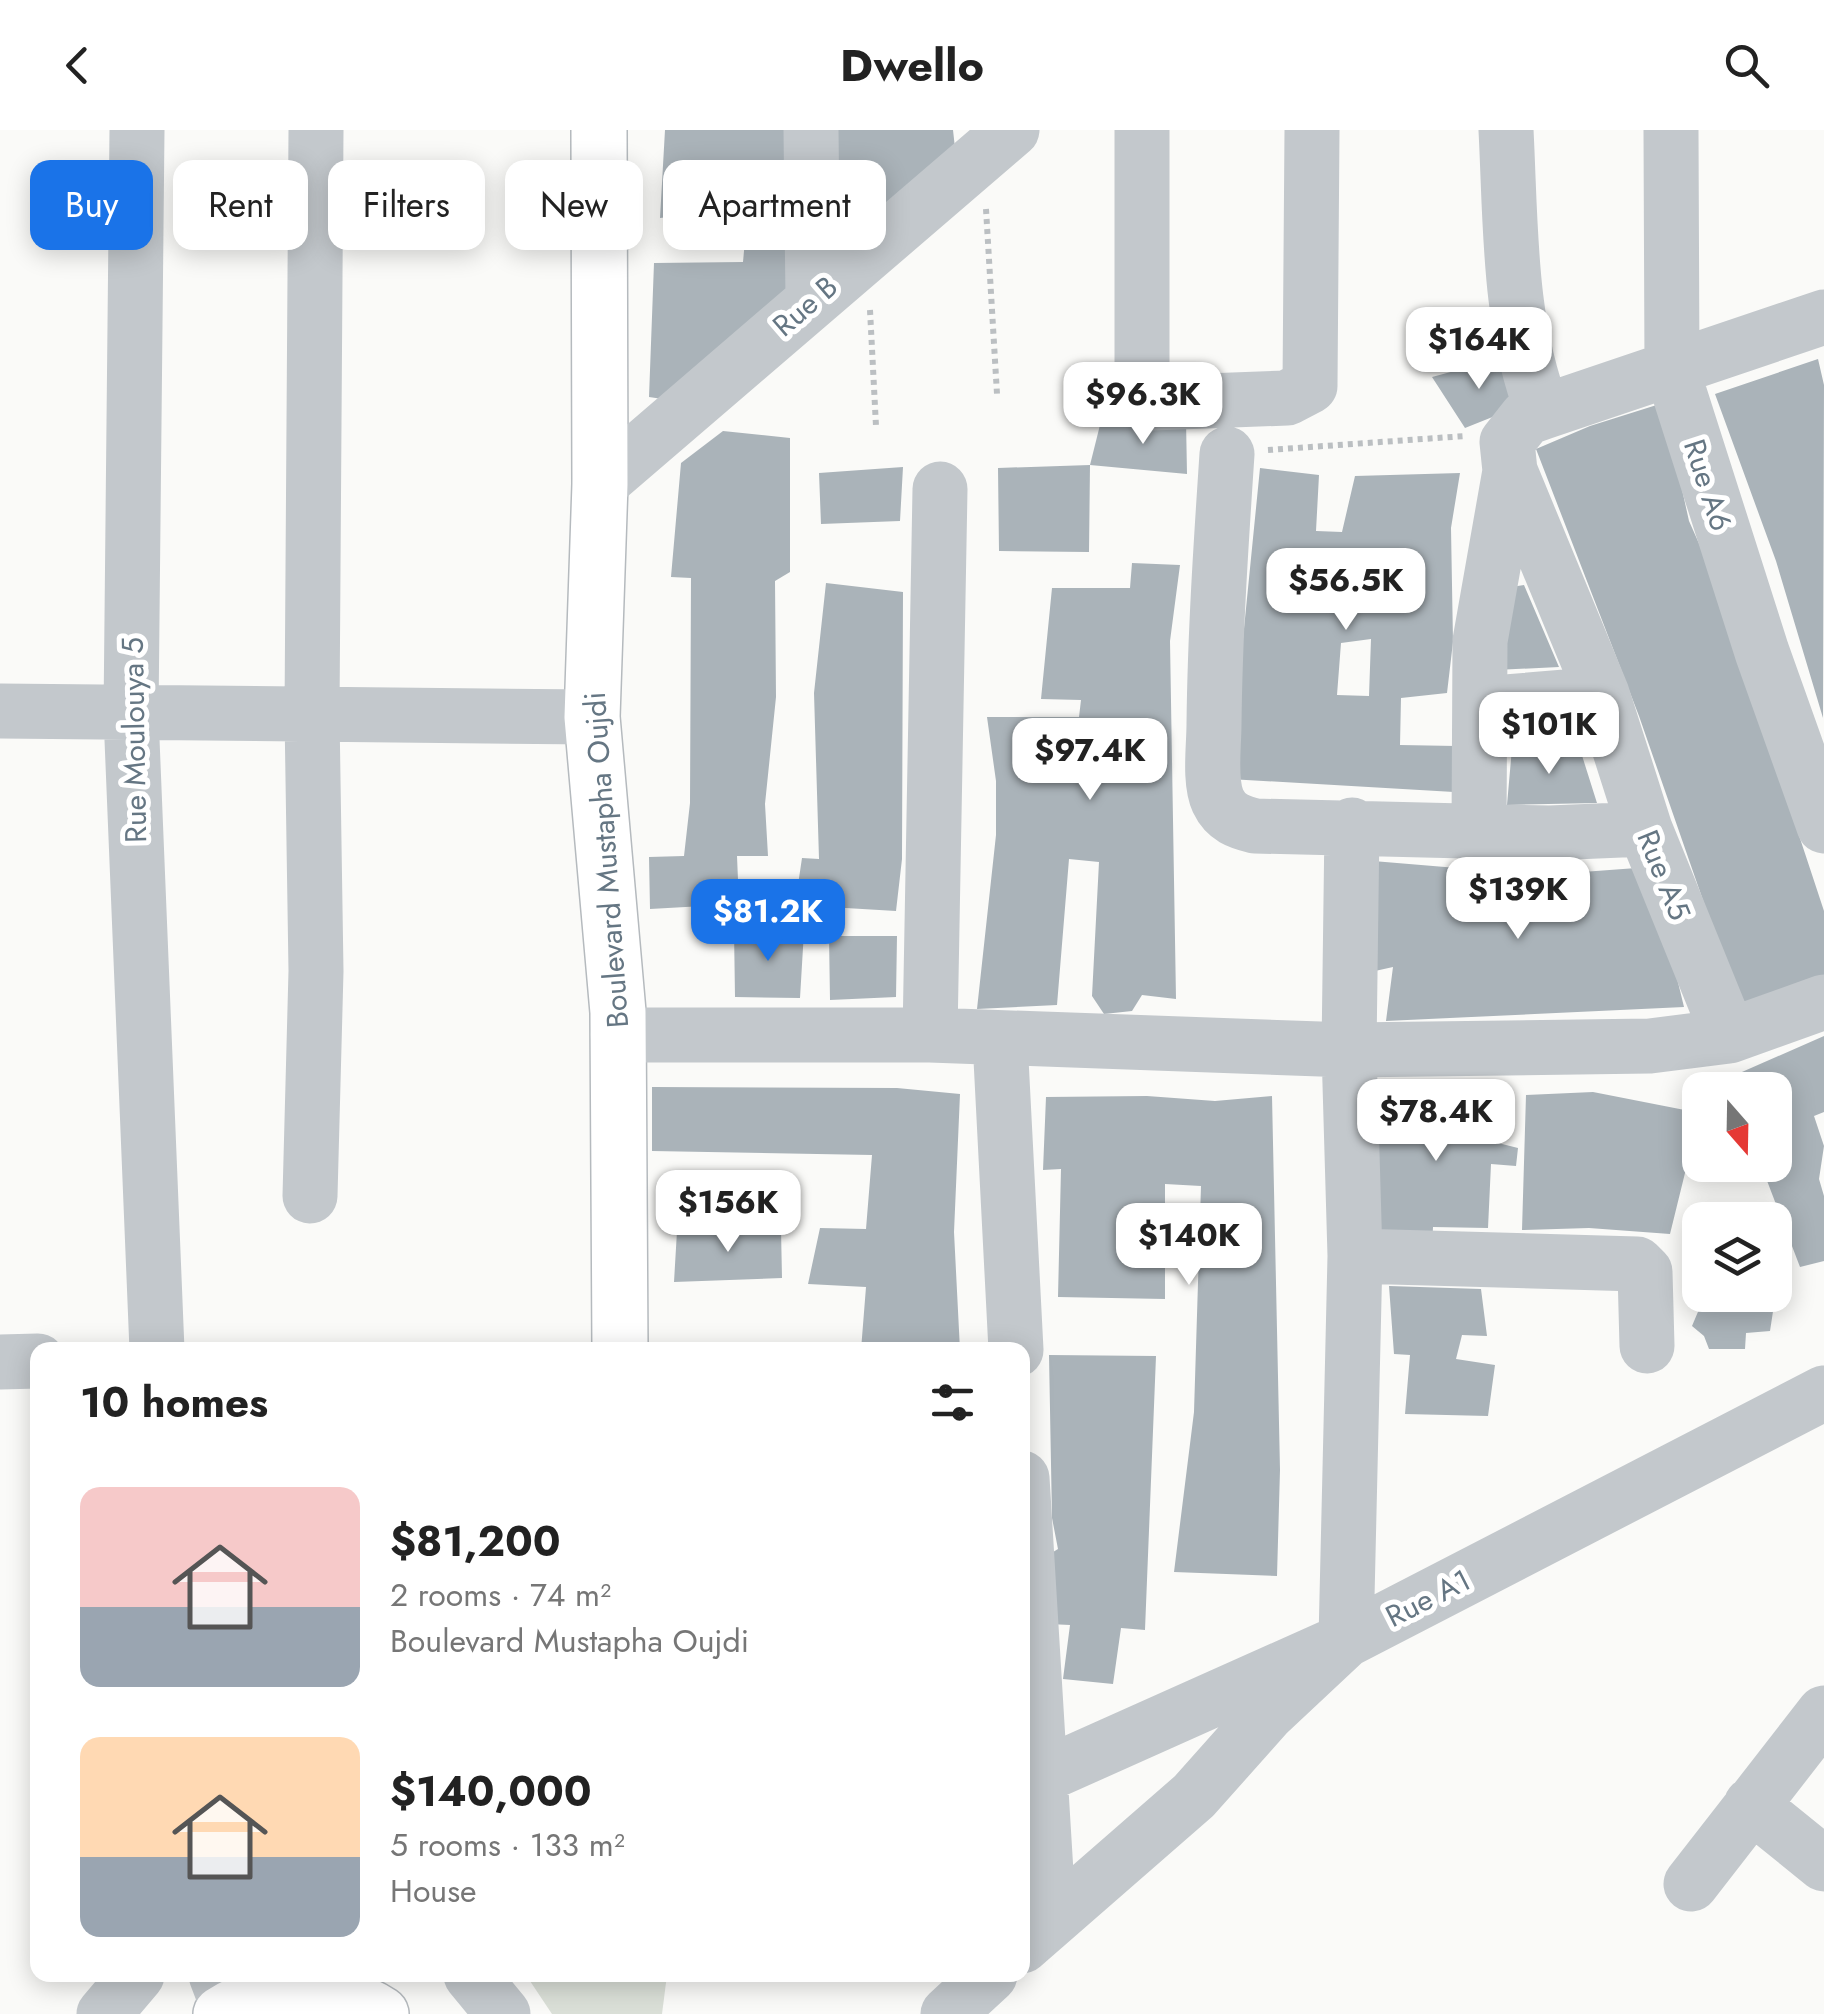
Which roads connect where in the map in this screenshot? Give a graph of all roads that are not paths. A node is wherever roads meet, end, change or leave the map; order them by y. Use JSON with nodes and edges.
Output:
{"nodes":[{"id":1,"x":137,"y":130,"type":"edge"},
{"id":2,"x":316,"y":130,"type":"edge"},
{"id":3,"x":599,"y":130,"type":"edge"},
{"id":4,"x":811,"y":130,"type":"edge"},
{"id":5,"x":1142,"y":130,"type":"edge"},
{"id":6,"x":1312,"y":130,"type":"edge"},
{"id":7,"x":1506,"y":130,"type":"edge"},
{"id":8,"x":1672,"y":130,"type":"edge"},
{"id":9,"x":982,"y":145,"type":"edge"},
{"id":10,"x":813,"y":300,"type":"junction"},
{"id":11,"x":1824,"y":317,"type":"edge"},
{"id":12,"x":1672,"y":370,"type":"junction"},
{"id":13,"x":1521,"y":438,"type":"junction"},
{"id":14,"x":1227,"y":454,"type":"road end"},
{"id":15,"x":600,"y":484,"type":"junction"},
{"id":16,"x":940,"y":488,"type":"dead end"},
{"id":17,"x":1602,"y":694,"type":"junction"},
{"id":18,"x":1481,"y":704,"type":"junction"},
{"id":19,"x":0,"y":711,"type":"edge"},
{"id":20,"x":312,"y":714,"type":"junction"},
{"id":21,"x":131,"y":715,"type":"junction"},
{"id":22,"x":592,"y":717,"type":"junction"},
{"id":23,"x":1352,"y":826,"type":"junction"},
{"id":24,"x":1824,"y":826,"type":"edge"},
{"id":25,"x":1644,"y":829,"type":"junction"},
{"id":26,"x":1479,"y":830,"type":"junction"},
{"id":27,"x":1824,"y":1002,"type":"edge"},
{"id":28,"x":618,"y":1035,"type":"junction"},
{"id":29,"x":930,"y":1036,"type":"junction"},
{"id":30,"x":1729,"y":1036,"type":"junction"},
{"id":31,"x":1000,"y":1040,"type":"junction"},
{"id":32,"x":1348,"y":1050,"type":"junction"},
{"id":33,"x":310,"y":1196,"type":"dead end"},
{"id":34,"x":1355,"y":1256,"type":"junction"},
{"id":35,"x":157,"y":1342,"type":"edge"},
{"id":36,"x":620,"y":1342,"type":"edge"},
{"id":37,"x":1016,"y":1342,"type":"edge"},
{"id":38,"x":1647,"y":1346,"type":"dead end"},
{"id":39,"x":30,"y":1361,"type":"edge"},
{"id":40,"x":0,"y":1362,"type":"edge"},
{"id":41,"x":1824,"y":1393,"type":"edge"},
{"id":42,"x":1346,"y":1640,"type":"junction"},
{"id":43,"x":1824,"y":1713,"type":"edge"},
{"id":44,"x":1030,"y":1781,"type":"edge"},
{"id":45,"x":1751,"y":1805,"type":"junction"},
{"id":46,"x":1824,"y":1864,"type":"edge"},
{"id":47,"x":1691,"y":1884,"type":"dead end"},
{"id":48,"x":1036,"y":1934,"type":"edge"},
{"id":49,"x":131,"y":1982,"type":"edge"},
{"id":50,"x":477,"y":1982,"type":"edge"},
{"id":51,"x":982,"y":1982,"type":"edge"},
{"id":52,"x":222,"y":1999,"type":"edge"},
{"id":53,"x":386,"y":2000,"type":"edge"},
{"id":54,"x":104,"y":2014,"type":"edge"},
{"id":55,"x":503,"y":2014,"type":"edge"},
{"id":56,"x":948,"y":2014,"type":"edge"}],
"edges":[{"from":1,"to":21,"type":"street","name":"Rue Moulouya 5"},
{"from":2,"to":20,"type":"street"},
{"from":3,"to":15,"type":"main road","name":"Boulevard Mustapha Oujdi"},
{"from":4,"to":10,"type":"street"},
{"from":5,"to":6,"type":"street"},
{"from":7,"to":13,"type":"street","name":"Rue A5"},
{"from":8,"to":12,"type":"street","name":"Rue A6"},
{"from":9,"to":10,"type":"street","name":"Rue B"},
{"from":10,"to":15,"type":"street","name":"Rue B"},
{"from":11,"to":12,"type":"street"},
{"from":12,"to":13,"type":"street"},
{"from":12,"to":24,"type":"street","name":"Rue A6"},
{"from":13,"to":17,"type":"street","name":"Rue A5"},
{"from":13,"to":18,"type":"street"},
{"from":14,"to":23,"type":"street"},
{"from":15,"to":22,"type":"main road","name":"Boulevard Mustapha Oujdi"},
{"from":16,"to":29,"type":"street"},
{"from":17,"to":18,"type":"street"},
{"from":17,"to":25,"type":"street","name":"Rue A5"},
{"from":18,"to":26,"type":"street"},
{"from":19,"to":21,"type":"street"},
{"from":20,"to":21,"type":"street"},
{"from":20,"to":22,"type":"street"},
{"from":20,"to":33,"type":"street"},
{"from":21,"to":35,"type":"street","name":"Rue Moulouya 5"},
{"from":22,"to":28,"type":"main road","name":"Boulevard Mustapha Oujdi"},
{"from":23,"to":26,"type":"street"},
{"from":23,"to":32,"type":"street"},
{"from":25,"to":26,"type":"street"},
{"from":25,"to":30,"type":"street","name":"Rue A5"},
{"from":27,"to":30,"type":"street"},
{"from":28,"to":29,"type":"street"},
{"from":28,"to":36,"type":"main road","name":"Boulevard Mustapha Oujdi"},
{"from":29,"to":31,"type":"street"},
{"from":30,"to":32,"type":"street"},
{"from":31,"to":32,"type":"street"},
{"from":31,"to":37,"type":"street"},
{"from":32,"to":34,"type":"street"},
{"from":34,"to":38,"type":"street"},
{"from":34,"to":42,"type":"street"},
{"from":39,"to":40,"type":"street"},
{"from":41,"to":42,"type":"street","name":"Rue A1"},
{"from":42,"to":44,"type":"street","name":"Rue A1"},
{"from":42,"to":48,"type":"street"},
{"from":43,"to":45,"type":"street"},
{"from":44,"to":48,"type":"street"},
{"from":45,"to":46,"type":"street"},
{"from":45,"to":47,"type":"street"},
{"from":49,"to":54,"type":"street"},
{"from":50,"to":55,"type":"street"},
{"from":51,"to":56,"type":"street"},
{"from":52,"to":53,"type":"main road"}]}
